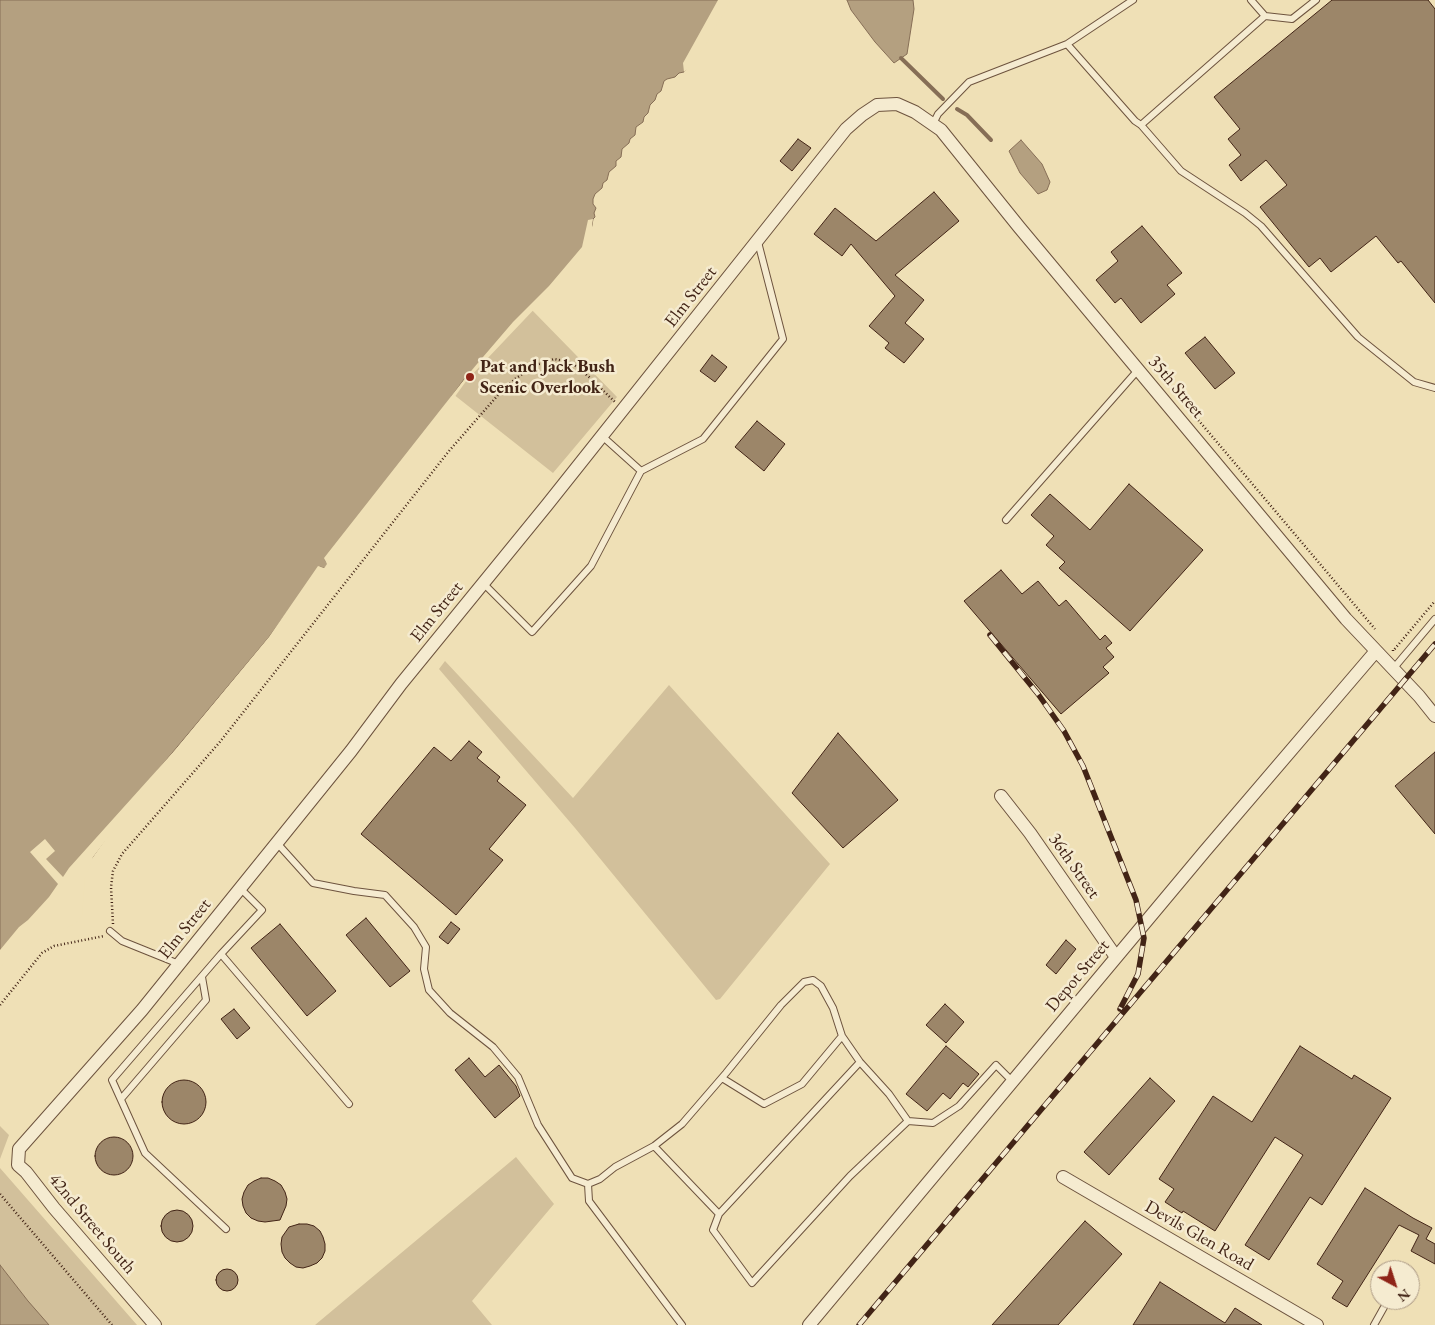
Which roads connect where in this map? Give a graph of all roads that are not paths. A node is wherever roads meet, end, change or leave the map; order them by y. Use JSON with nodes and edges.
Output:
{"nodes":[{"id":1,"x":1133,"y":0,"type":"edge"},
{"id":2,"x":1251,"y":0,"type":"edge"},
{"id":3,"x":1316,"y":0,"type":"edge"},
{"id":4,"x":1264,"y":16,"type":"junction"},
{"id":5,"x":1067,"y":44,"type":"junction"},
{"id":6,"x":877,"y":105,"type":"joint"},
{"id":7,"x":933,"y":124,"type":"junction"},
{"id":8,"x":1141,"y":125,"type":"junction"},
{"id":9,"x":757,"y":240,"type":"junction"},
{"id":10,"x":1138,"y":370,"type":"junction"},
{"id":11,"x":1435,"y":388,"type":"edge"},
{"id":12,"x":602,"y":436,"type":"junction"},
{"id":13,"x":641,"y":471,"type":"junction"},
{"id":14,"x":1006,"y":520,"type":"dead end"},
{"id":15,"x":483,"y":583,"type":"junction"},
{"id":16,"x":1435,"y":619,"type":"edge"},
{"id":17,"x":1376,"y":651,"type":"junction"},
{"id":18,"x":1393,"y":669,"type":"junction"},
{"id":19,"x":1435,"y":716,"type":"edge"},
{"id":20,"x":1001,"y":796,"type":"dead end"},
{"id":21,"x":277,"y":844,"type":"junction"},
{"id":22,"x":240,"y":888,"type":"junction"},
{"id":23,"x":110,"y":931,"type":"road end"},
{"id":24,"x":221,"y":954,"type":"junction"},
{"id":25,"x":1116,"y":958,"type":"junction"},
{"id":26,"x":179,"y":964,"type":"junction"},
{"id":27,"x":202,"y":977,"type":"junction"},
{"id":28,"x":842,"y":1036,"type":"junction"},
{"id":29,"x":860,"y":1062,"type":"junction"},
{"id":30,"x":722,"y":1078,"type":"junction"},
{"id":31,"x":1012,"y":1082,"type":"junction"},
{"id":32,"x":121,"y":1099,"type":"junction"},
{"id":33,"x":348,"y":1104,"type":"dead end"},
{"id":34,"x":908,"y":1121,"type":"junction"},
{"id":35,"x":24,"y":1143,"type":"joint"},
{"id":36,"x":654,"y":1146,"type":"junction"},
{"id":37,"x":1063,"y":1177,"type":"dead end"},
{"id":38,"x":588,"y":1184,"type":"junction"},
{"id":39,"x":719,"y":1214,"type":"junction"},
{"id":40,"x":226,"y":1229,"type":"dead end"},
{"id":41,"x":1382,"y":1310,"type":"edge"},
{"id":42,"x":155,"y":1325,"type":"edge"},
{"id":43,"x":682,"y":1325,"type":"edge"},
{"id":44,"x":809,"y":1325,"type":"edge"},
{"id":45,"x":1317,"y":1325,"type":"edge"},
{"id":46,"x":1374,"y":1325,"type":"edge"}],
"edges":[{"from":1,"to":5,"type":"lane"},
{"from":2,"to":4,"type":"lane"},
{"from":3,"to":4,"type":"lane"},
{"from":4,"to":8,"type":"lane"},
{"from":5,"to":7,"type":"lane"},
{"from":5,"to":8,"type":"lane"},
{"from":6,"to":7,"type":"street","name":"35th Street"},
{"from":6,"to":9,"type":"street","name":"Elm Street"},
{"from":7,"to":10,"type":"street","name":"35th Street"},
{"from":8,"to":11,"type":"lane"},
{"from":9,"to":12,"type":"street","name":"Elm Street"},
{"from":9,"to":13,"type":"lane"},
{"from":10,"to":14,"type":"lane"},
{"from":10,"to":17,"type":"street","name":"35th Street"},
{"from":12,"to":13,"type":"lane"},
{"from":12,"to":15,"type":"street","name":"Elm Street"},
{"from":13,"to":15,"type":"lane"},
{"from":15,"to":21,"type":"street","name":"Elm Street"},
{"from":16,"to":18,"type":"lane"},
{"from":17,"to":18,"type":"street","name":"35th Street"},
{"from":17,"to":25,"type":"street","name":"Depot Street"},
{"from":18,"to":19,"type":"street","name":"35th Street"},
{"from":20,"to":25,"type":"street","name":"36th Street"},
{"from":21,"to":22,"type":"street","name":"Elm Street"},
{"from":21,"to":38,"type":"lane"},
{"from":22,"to":24,"type":"lane"},
{"from":22,"to":26,"type":"street","name":"Elm Street"},
{"from":23,"to":26,"type":"lane"},
{"from":24,"to":27,"type":"lane"},
{"from":24,"to":33,"type":"lane"},
{"from":25,"to":31,"type":"street","name":"Depot Street"},
{"from":26,"to":35,"type":"street","name":"Elm Street"},
{"from":27,"to":32,"type":"lane"},
{"from":27,"to":32,"type":"lane"},
{"from":28,"to":29,"type":"lane"},
{"from":28,"to":30,"type":"lane"},
{"from":28,"to":30,"type":"lane"},
{"from":29,"to":34,"type":"lane"},
{"from":29,"to":39,"type":"lane"},
{"from":30,"to":36,"type":"lane"},
{"from":31,"to":34,"type":"lane"},
{"from":31,"to":44,"type":"street","name":"Depot Street"},
{"from":32,"to":40,"type":"lane"},
{"from":34,"to":39,"type":"lane"},
{"from":35,"to":42,"type":"street","name":"42nd Street South"},
{"from":36,"to":38,"type":"lane"},
{"from":36,"to":39,"type":"lane"},
{"from":37,"to":45,"type":"street","name":"Devils Glen Road"},
{"from":38,"to":43,"type":"lane"},
{"from":41,"to":46,"type":"lane"}]}
